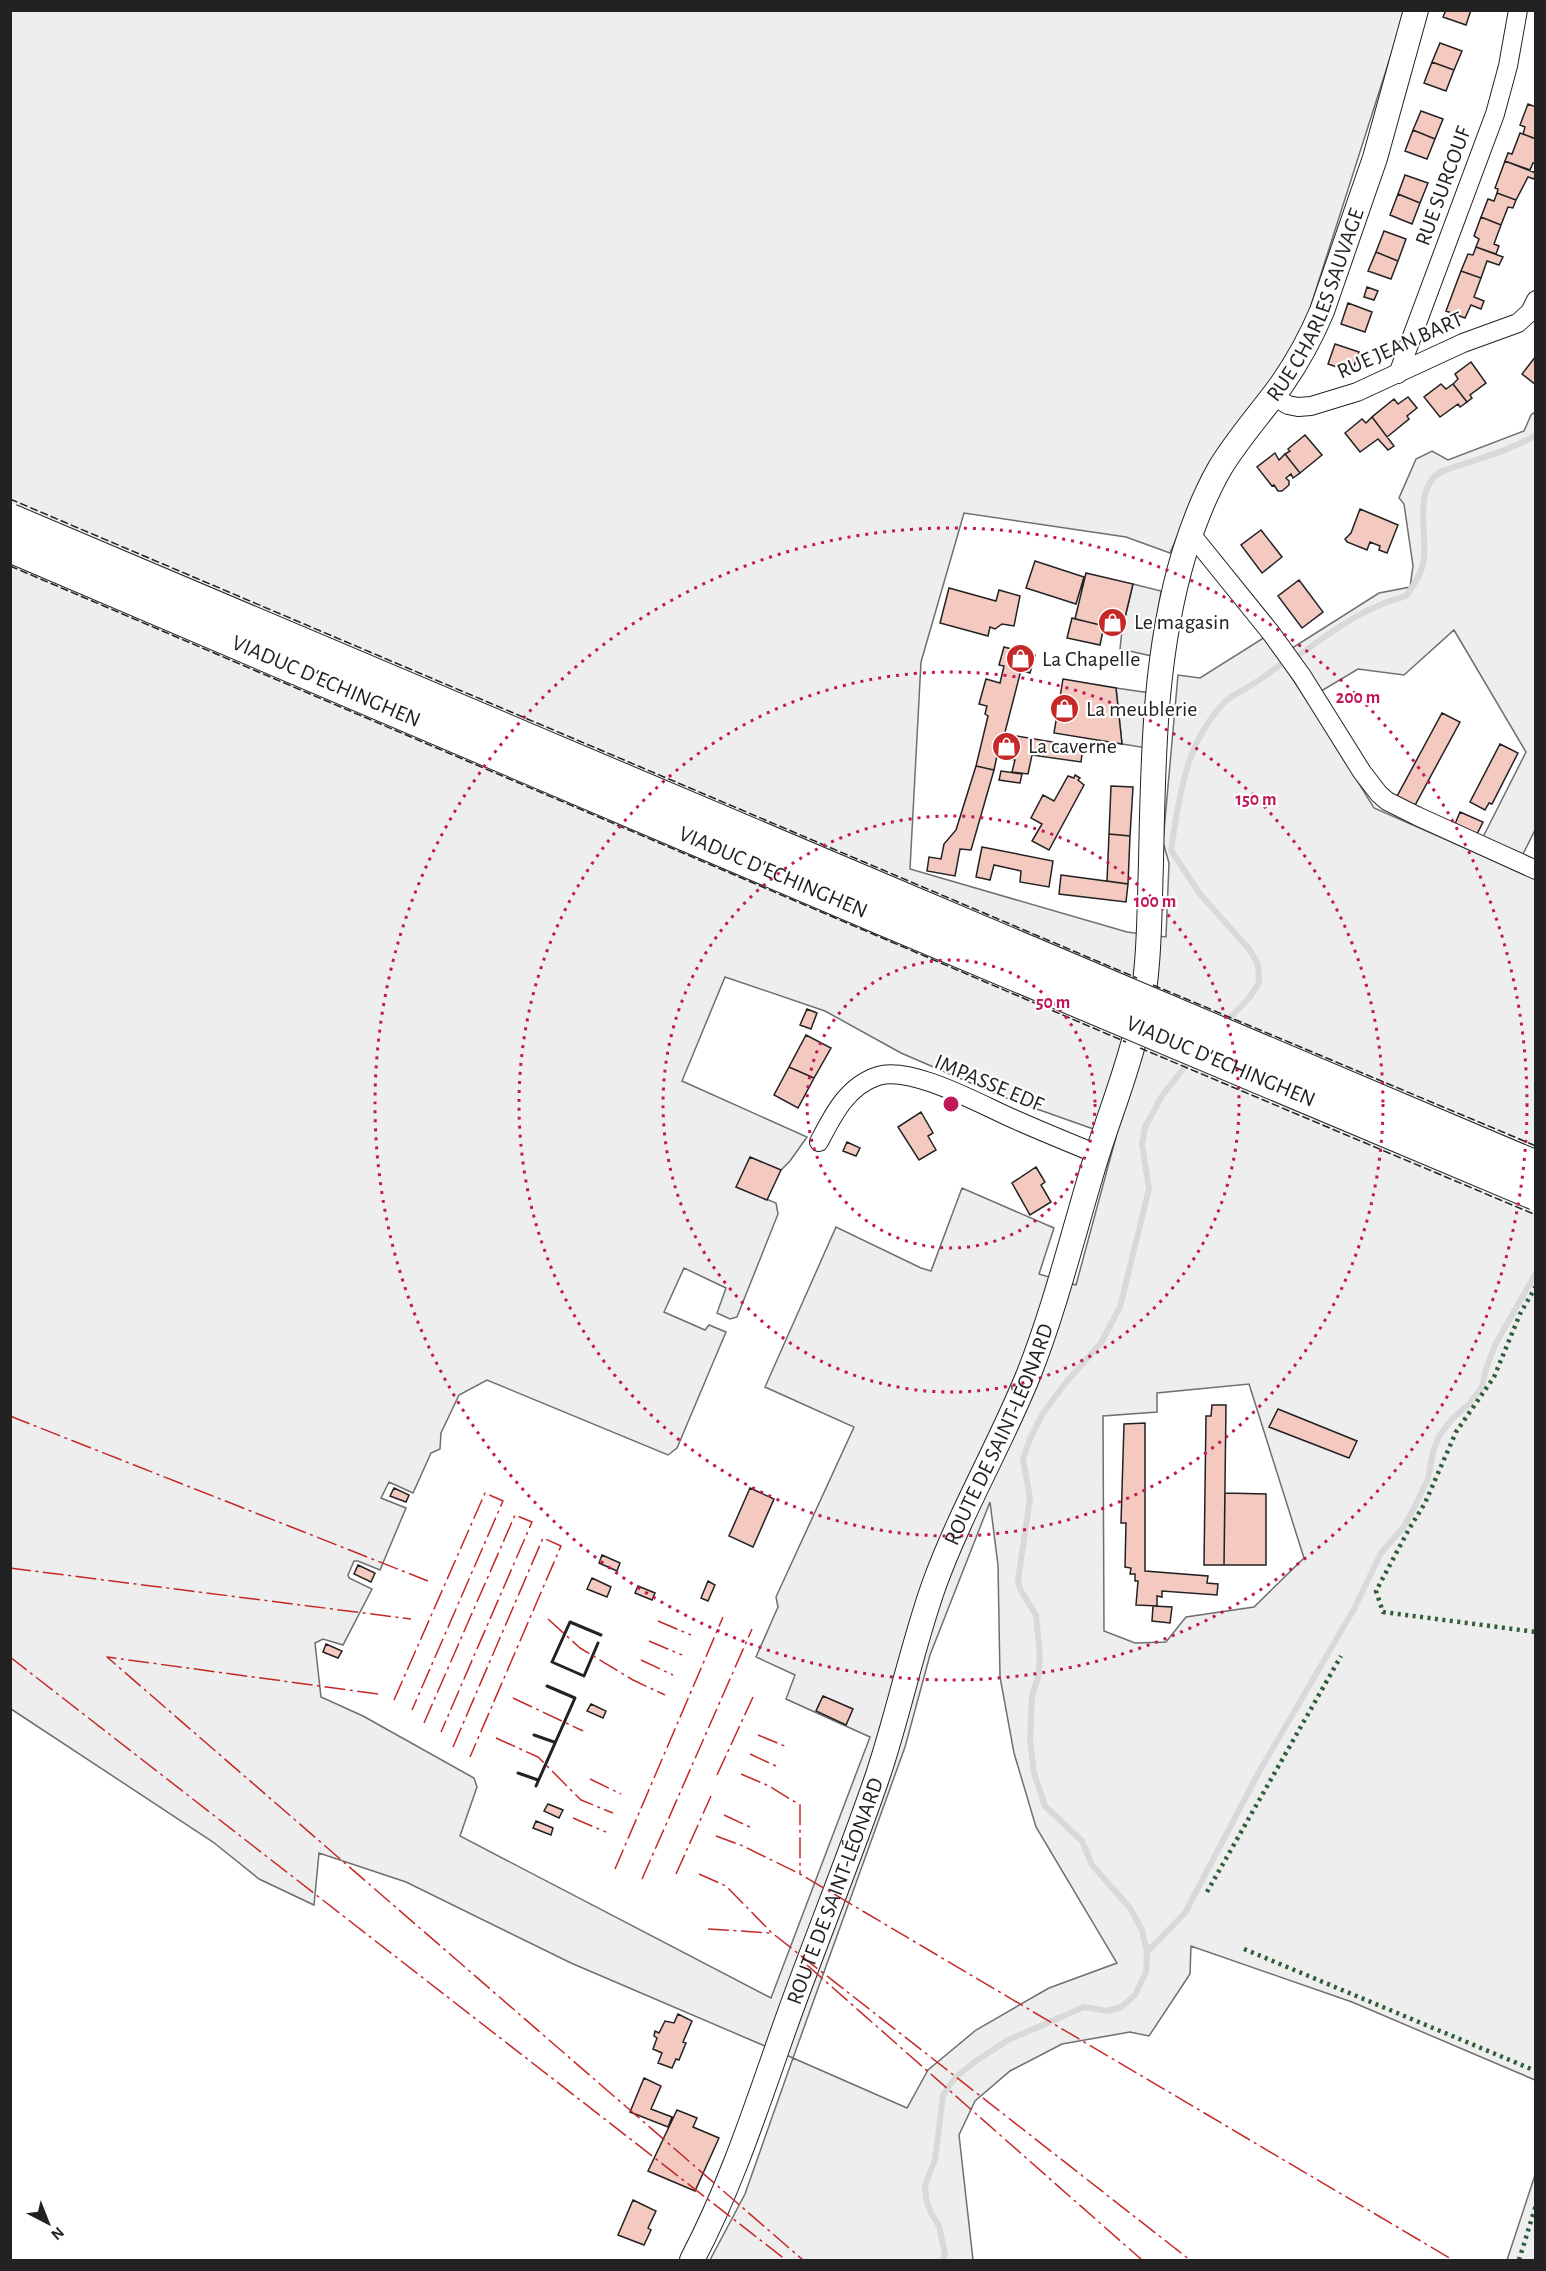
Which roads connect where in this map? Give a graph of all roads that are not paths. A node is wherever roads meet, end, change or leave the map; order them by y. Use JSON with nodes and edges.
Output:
{"nodes":[{"id":1,"x":1416,"y":10,"type":"edge"},
{"id":2,"x":1518,"y":10,"type":"edge"},
{"id":3,"x":1536,"y":300,"type":"edge"},
{"id":4,"x":1398,"y":374,"type":"junction"},
{"id":5,"x":1273,"y":396,"type":"junction"},
{"id":6,"x":10,"y":519,"type":"edge"},
{"id":7,"x":1191,"y":534,"type":"junction"},
{"id":8,"x":10,"y":546,"type":"edge"},
{"id":9,"x":1177,"y":580,"type":"joint"},
{"id":10,"x":1536,"y":870,"type":"edge"},
{"id":11,"x":819,"y":1142,"type":"dead end"},
{"id":12,"x":1097,"y":1154,"type":"junction"},
{"id":13,"x":1536,"y":1167,"type":"edge"},
{"id":14,"x":1536,"y":1194,"type":"edge"},
{"id":15,"x":692,"y":2260,"type":"edge"}],
"edges":[{"from":1,"to":5,"type":"street","name":"RUE CHARLES SAUVAGE"},
{"from":2,"to":4,"type":"street","name":"RUE SURCOUF"},
{"from":3,"to":4,"type":"street","name":"RUE JEAN BART"},
{"from":4,"to":5,"type":"street","name":"RUE JEAN BART"},
{"from":5,"to":7,"type":"street","name":"RUE CHARLES SAUVAGE"},
{"from":6,"to":13,"type":"highway","name":"VIADUC D'ECHINGHEN","bridge":true},
{"from":7,"to":9,"type":"street","name":"RUE CHARLES SAUVAGE"},
{"from":7,"to":10,"type":"street"},
{"from":8,"to":14,"type":"highway","name":"VIADUC D'ECHINGHEN","bridge":true},
{"from":9,"to":12,"type":"street","name":"ROUTE DE SAINT-LÉONARD"},
{"from":11,"to":12,"type":"street","name":"IMPASSE EDF"},
{"from":12,"to":15,"type":"street","name":"ROUTE DE SAINT-LÉONARD"}]}
